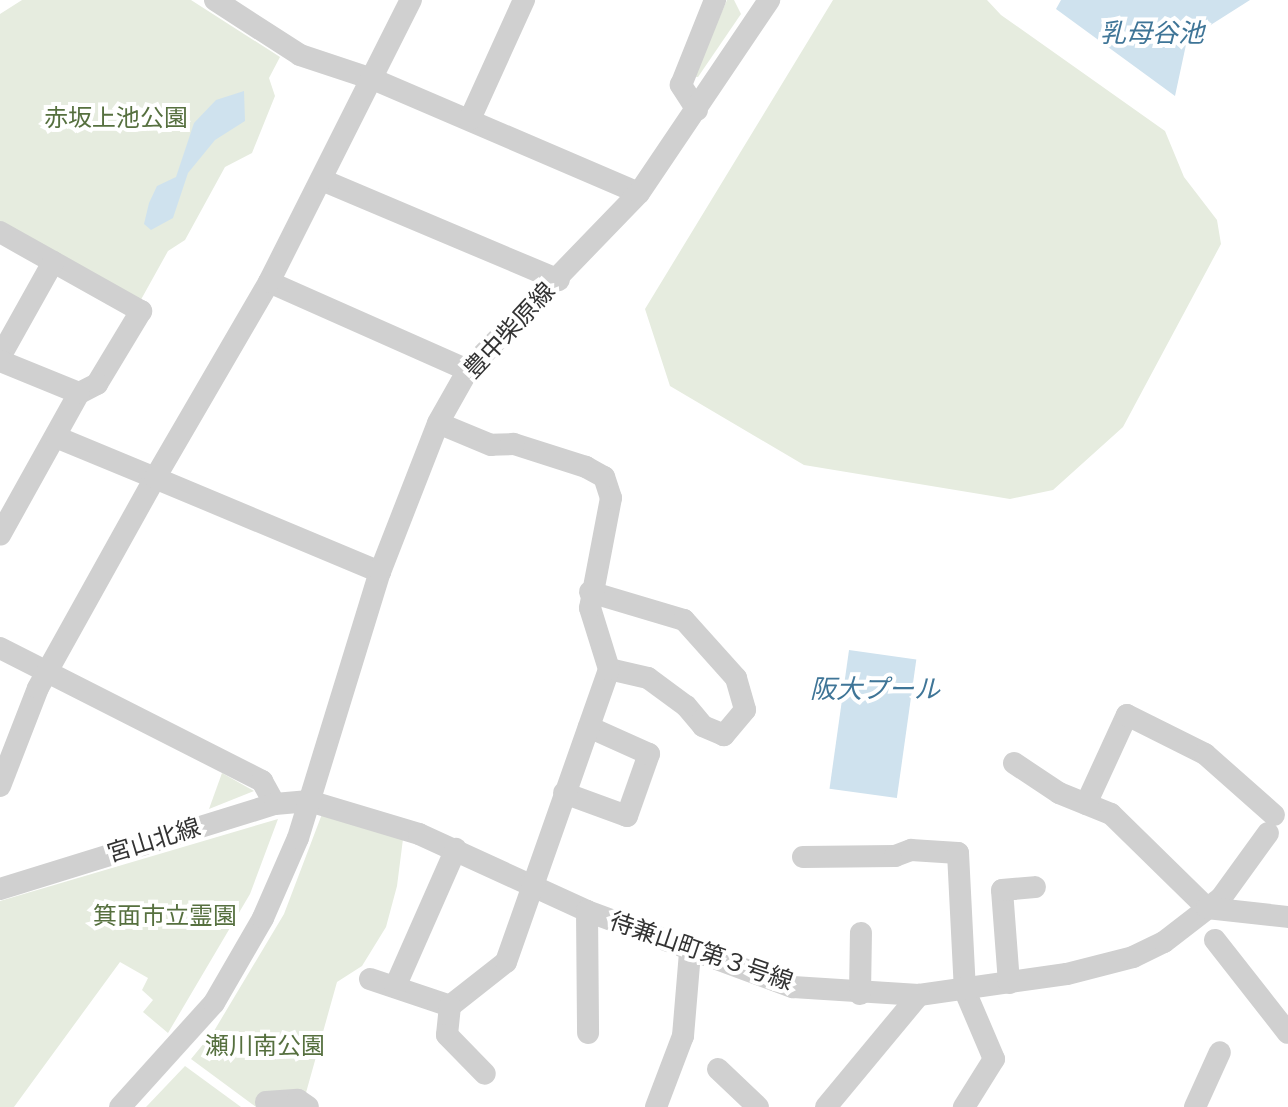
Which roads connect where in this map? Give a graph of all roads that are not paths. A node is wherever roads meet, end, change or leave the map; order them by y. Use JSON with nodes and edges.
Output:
{"nodes":[{"id":1,"x":215,"y":0,"type":"edge"},
{"id":2,"x":411,"y":0,"type":"edge"},
{"id":3,"x":524,"y":0,"type":"edge"},
{"id":4,"x":715,"y":0,"type":"edge"},
{"id":5,"x":769,"y":0,"type":"edge"},
{"id":6,"x":375,"y":80,"type":"junction"},
{"id":7,"x":697,"y":110,"type":"junction"},
{"id":8,"x":470,"y":119,"type":"junction"},
{"id":9,"x":322,"y":180,"type":"junction"},
{"id":10,"x":639,"y":193,"type":"junction"},
{"id":11,"x":0,"y":232,"type":"edge"},
{"id":12,"x":53,"y":262,"type":"junction"},
{"id":13,"x":559,"y":280,"type":"junction"},
{"id":14,"x":269,"y":282,"type":"junction"},
{"id":15,"x":0,"y":359,"type":"edge"},
{"id":16,"x":468,"y":370,"type":"junction"},
{"id":17,"x":79,"y":393,"type":"junction"},
{"id":18,"x":438,"y":423,"type":"junction"},
{"id":19,"x":56,"y":437,"type":"junction"},
{"id":20,"x":155,"y":478,"type":"junction"},
{"id":21,"x":0,"y":535,"type":"edge"},
{"id":22,"x":380,"y":572,"type":"junction"},
{"id":23,"x":590,"y":592,"type":"junction"},
{"id":24,"x":0,"y":648,"type":"edge"},
{"id":25,"x":609,"y":669,"type":"junction"},
{"id":26,"x":48,"y":671,"type":"junction"},
{"id":27,"x":589,"y":727,"type":"junction"},
{"id":28,"x":1014,"y":763,"type":"dead end"},
{"id":29,"x":0,"y":786,"type":"edge"},
{"id":30,"x":564,"y":793,"type":"junction"},
{"id":31,"x":309,"y":801,"type":"junction"},
{"id":32,"x":275,"y":804,"type":"junction"},
{"id":33,"x":1086,"y":804,"type":"junction"},
{"id":34,"x":456,"y":849,"type":"junction"},
{"id":35,"x":803,"y":857,"type":"dead end"},
{"id":36,"x":535,"y":886,"type":"junction"},
{"id":37,"x":1035,"y":887,"type":"dead end"},
{"id":38,"x":0,"y":889,"type":"edge"},
{"id":39,"x":1207,"y":908,"type":"junction"},
{"id":40,"x":587,"y":911,"type":"junction"},
{"id":41,"x":1288,"y":917,"type":"edge"},
{"id":42,"x":861,"y":933,"type":"dead end"},
{"id":43,"x":1215,"y":940,"type":"dead end"},
{"id":44,"x":690,"y":953,"type":"junction"},
{"id":45,"x":370,"y":979,"type":"dead end"},
{"id":46,"x":1009,"y":983,"type":"junction"},
{"id":47,"x":395,"y":987,"type":"junction"},
{"id":48,"x":965,"y":991,"type":"junction"},
{"id":49,"x":860,"y":994,"type":"junction"},
{"id":50,"x":919,"y":995,"type":"junction"},
{"id":51,"x":450,"y":1006,"type":"junction"},
{"id":52,"x":588,"y":1033,"type":"dead end"},
{"id":53,"x":1288,"y":1033,"type":"edge"},
{"id":54,"x":1220,"y":1052,"type":"dead end"},
{"id":55,"x":718,"y":1069,"type":"dead end"},
{"id":56,"x":485,"y":1074,"type":"dead end"},
{"id":57,"x":266,"y":1102,"type":"dead end"},
{"id":58,"x":120,"y":1107,"type":"edge"},
{"id":59,"x":308,"y":1107,"type":"edge"},
{"id":60,"x":656,"y":1107,"type":"edge"},
{"id":61,"x":758,"y":1107,"type":"edge"},
{"id":62,"x":826,"y":1107,"type":"edge"},
{"id":63,"x":964,"y":1107,"type":"edge"},
{"id":64,"x":1195,"y":1107,"type":"edge"}],
"edges":[{"from":1,"to":6,"type":"street"},
{"from":2,"to":6,"type":"street"},
{"from":3,"to":8,"type":"street"},
{"from":4,"to":7,"type":"street"},
{"from":5,"to":7,"type":"street","name":"豊中柴原線"},
{"from":6,"to":8,"type":"street"},
{"from":6,"to":9,"type":"street"},
{"from":7,"to":10,"type":"street","name":"豊中柴原線"},
{"from":8,"to":10,"type":"street"},
{"from":9,"to":13,"type":"street"},
{"from":9,"to":14,"type":"street"},
{"from":10,"to":13,"type":"street","name":"豊中柴原線"},
{"from":11,"to":12,"type":"street"},
{"from":12,"to":15,"type":"street"},
{"from":12,"to":17,"type":"street"},
{"from":13,"to":16,"type":"street","name":"豊中柴原線"},
{"from":14,"to":16,"type":"street"},
{"from":14,"to":20,"type":"street"},
{"from":15,"to":17,"type":"street"},
{"from":16,"to":18,"type":"street","name":"豊中柴原線"},
{"from":17,"to":19,"type":"street"},
{"from":18,"to":22,"type":"street","name":"豊中柴原線"},
{"from":18,"to":23,"type":"street"},
{"from":19,"to":20,"type":"street"},
{"from":19,"to":21,"type":"street"},
{"from":20,"to":22,"type":"street"},
{"from":20,"to":26,"type":"street"},
{"from":22,"to":31,"type":"street","name":"豊中柴原線"},
{"from":23,"to":25,"type":"street"},
{"from":23,"to":25,"type":"street"},
{"from":24,"to":26,"type":"street"},
{"from":25,"to":27,"type":"street"},
{"from":26,"to":29,"type":"street"},
{"from":26,"to":32,"type":"street"},
{"from":27,"to":30,"type":"street"},
{"from":27,"to":30,"type":"street"},
{"from":28,"to":33,"type":"street"},
{"from":30,"to":36,"type":"street"},
{"from":31,"to":32,"type":"street","name":"宮山北線"},
{"from":31,"to":34,"type":"street","name":"待兼山町第３号線"},
{"from":31,"to":58,"type":"street","name":"豊中柴原線"},
{"from":32,"to":38,"type":"street","name":"宮山北線"},
{"from":33,"to":39,"type":"street"},
{"from":33,"to":39,"type":"street","name":"待兼山町第３号線"},
{"from":34,"to":36,"type":"street","name":"待兼山町第３号線"},
{"from":34,"to":47,"type":"street"},
{"from":35,"to":48,"type":"street"},
{"from":36,"to":40,"type":"street","name":"待兼山町第３号線"},
{"from":36,"to":51,"type":"street"},
{"from":37,"to":46,"type":"street"},
{"from":39,"to":41,"type":"street"},
{"from":39,"to":46,"type":"street","name":"待兼山町第３号線"},
{"from":40,"to":44,"type":"street","name":"待兼山町第３号線"},
{"from":40,"to":52,"type":"street"},
{"from":42,"to":49,"type":"street"},
{"from":43,"to":53,"type":"street"},
{"from":44,"to":49,"type":"street","name":"待兼山町第３号線"},
{"from":44,"to":60,"type":"street"},
{"from":45,"to":47,"type":"street"},
{"from":46,"to":48,"type":"street","name":"待兼山町第３号線"},
{"from":47,"to":51,"type":"street"},
{"from":48,"to":50,"type":"street","name":"待兼山町第３号線"},
{"from":48,"to":63,"type":"street"},
{"from":49,"to":50,"type":"street","name":"待兼山町第３号線"},
{"from":50,"to":62,"type":"street"},
{"from":51,"to":56,"type":"street"},
{"from":54,"to":64,"type":"street"},
{"from":55,"to":61,"type":"street"},
{"from":57,"to":59,"type":"street"}]}
